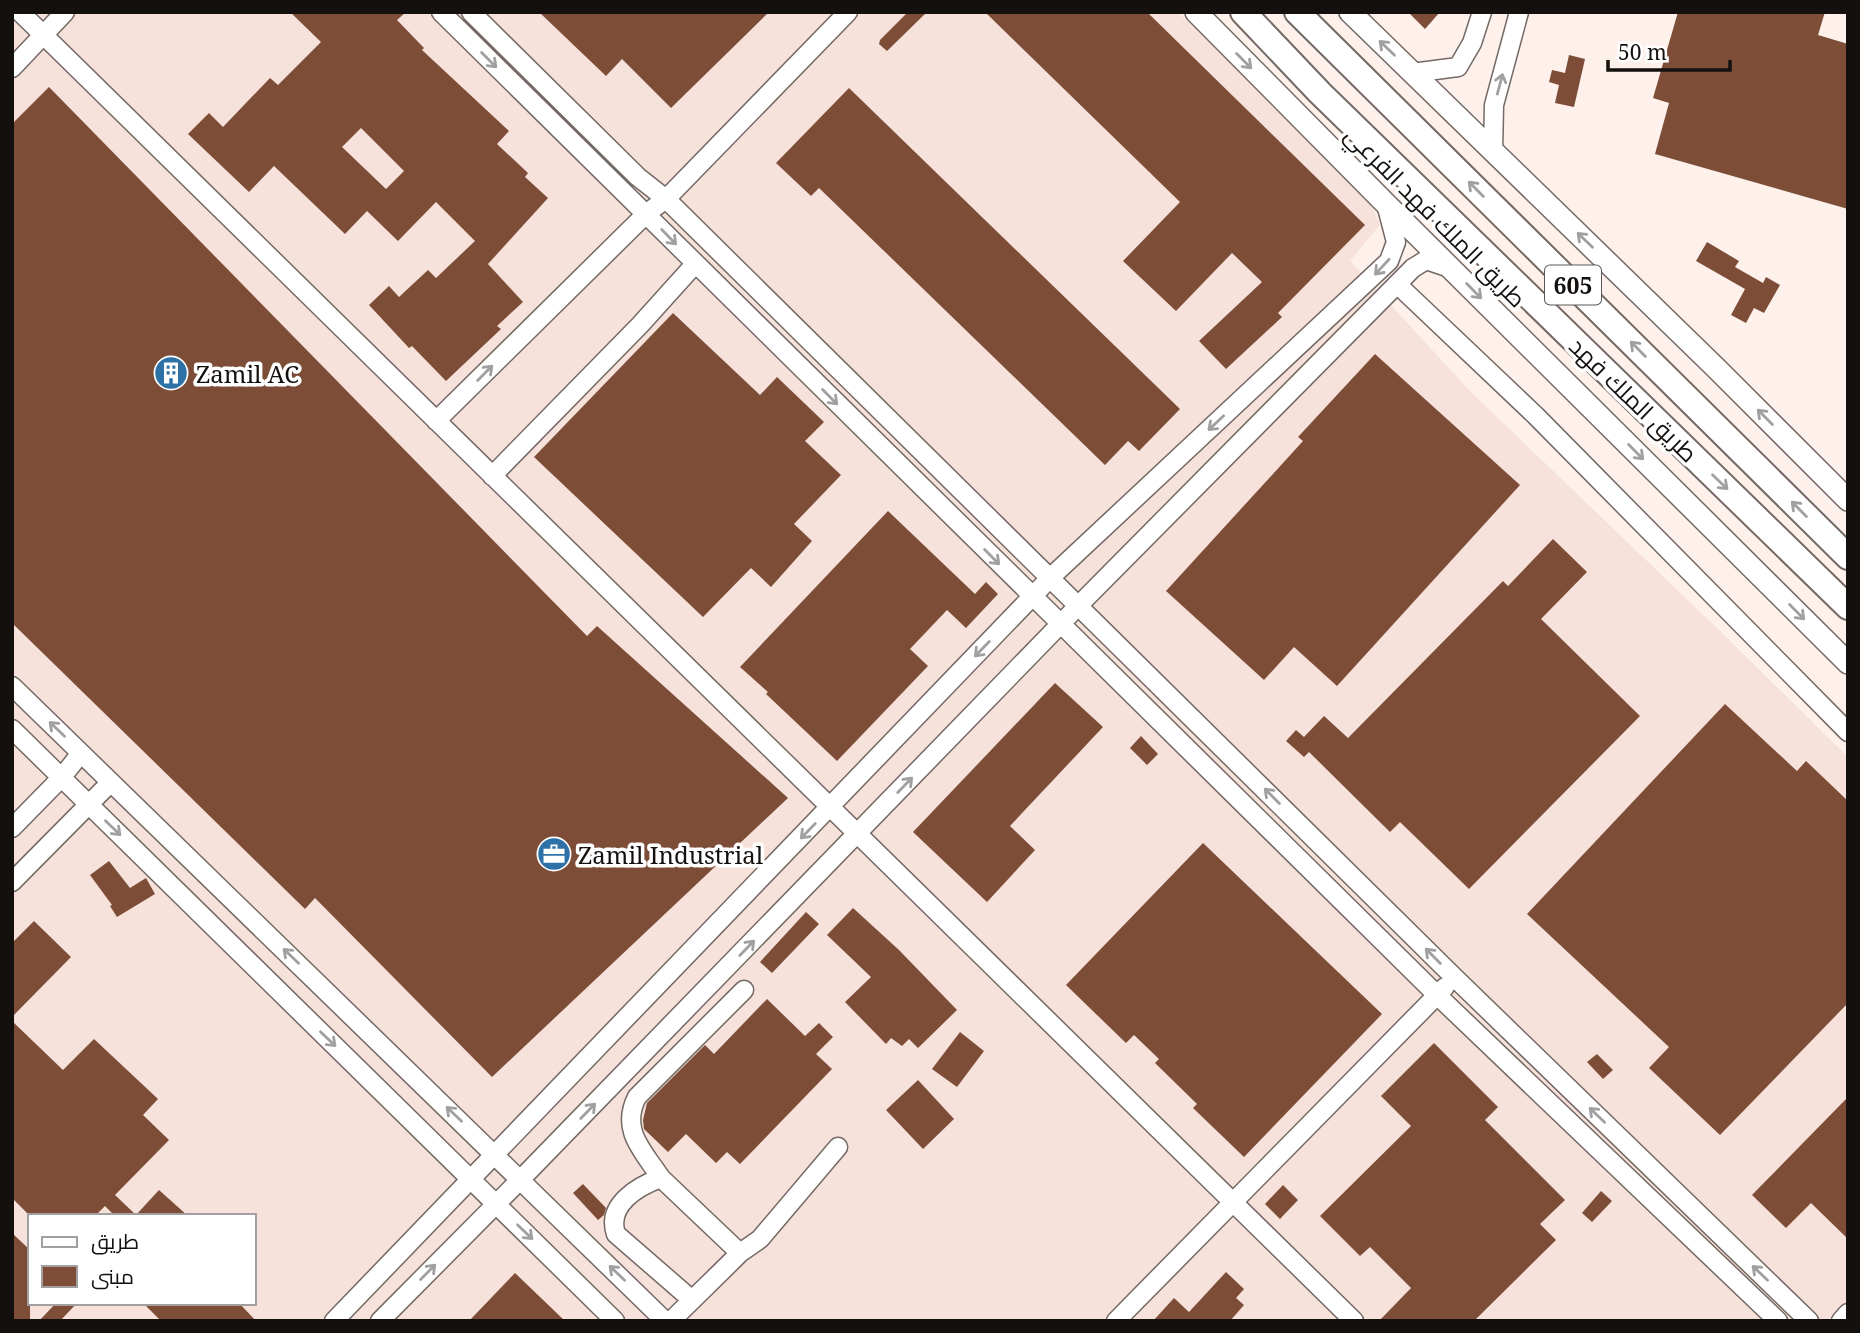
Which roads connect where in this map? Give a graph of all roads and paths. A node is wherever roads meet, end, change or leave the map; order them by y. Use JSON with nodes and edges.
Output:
{"nodes":[{"id":1,"x":65,"y":12,"type":"edge"},
{"id":2,"x":441,"y":12,"type":"edge"},
{"id":3,"x":471,"y":12,"type":"edge"},
{"id":4,"x":848,"y":12,"type":"edge"},
{"id":5,"x":1196,"y":12,"type":"edge"},
{"id":6,"x":1228,"y":12,"type":"edge"},
{"id":7,"x":1242,"y":12,"type":"edge"},
{"id":8,"x":1297,"y":12,"type":"edge"},
{"id":9,"x":1350,"y":12,"type":"edge"},
{"id":10,"x":1482,"y":12,"type":"edge"},
{"id":11,"x":1519,"y":12,"type":"edge"},
{"id":12,"x":19,"y":16,"type":"edge"},
{"id":13,"x":43,"y":35,"type":"junction"},
{"id":14,"x":12,"y":68,"type":"edge"},
{"id":15,"x":1412,"y":73,"type":"junction"},
{"id":16,"x":1320,"y":93,"type":"junction"},
{"id":17,"x":1493,"y":152,"type":"junction"},
{"id":18,"x":666,"y":199,"type":"junction"},
{"id":19,"x":1386,"y":204,"type":"junction"},
{"id":20,"x":646,"y":213,"type":"junction"},
{"id":21,"x":695,"y":264,"type":"junction"},
{"id":22,"x":1452,"y":269,"type":"junction"},
{"id":23,"x":1398,"y":285,"type":"junction"},
{"id":24,"x":436,"y":421,"type":"junction"},
{"id":25,"x":492,"y":476,"type":"junction"},
{"id":26,"x":1848,"y":500,"type":"edge"},
{"id":27,"x":1848,"y":557,"type":"edge"},
{"id":28,"x":1051,"y":577,"type":"junction"},
{"id":29,"x":1032,"y":597,"type":"junction"},
{"id":30,"x":1079,"y":605,"type":"junction"},
{"id":31,"x":1848,"y":607,"type":"edge"},
{"id":32,"x":1060,"y":624,"type":"junction"},
{"id":33,"x":1848,"y":663,"type":"edge"},
{"id":34,"x":12,"y":686,"type":"edge"},
{"id":35,"x":12,"y":729,"type":"edge"},
{"id":36,"x":1848,"y":732,"type":"edge"},
{"id":37,"x":81,"y":753,"type":"junction"},
{"id":38,"x":62,"y":777,"type":"junction"},
{"id":39,"x":111,"y":782,"type":"junction"},
{"id":40,"x":90,"y":804,"type":"junction"},
{"id":41,"x":830,"y":808,"type":"junction"},
{"id":42,"x":12,"y":828,"type":"edge"},
{"id":43,"x":857,"y":835,"type":"junction"},
{"id":44,"x":12,"y":882,"type":"edge"},
{"id":45,"x":1454,"y":977,"type":"junction"},
{"id":46,"x":744,"y":990,"type":"dead end"},
{"id":47,"x":1438,"y":996,"type":"junction"},
{"id":48,"x":838,"y":1147,"type":"dead end"},
{"id":49,"x":495,"y":1154,"type":"junction"},
{"id":50,"x":661,"y":1178,"type":"junction"},
{"id":51,"x":471,"y":1179,"type":"junction"},
{"id":52,"x":521,"y":1179,"type":"junction"},
{"id":53,"x":1233,"y":1201,"type":"junction"},
{"id":54,"x":496,"y":1203,"type":"junction"},
{"id":55,"x":740,"y":1252,"type":"junction"},
{"id":56,"x":692,"y":1300,"type":"junction"},
{"id":57,"x":1848,"y":1313,"type":"edge"},
{"id":58,"x":334,"y":1321,"type":"edge"},
{"id":59,"x":380,"y":1321,"type":"edge"},
{"id":60,"x":615,"y":1321,"type":"edge"},
{"id":61,"x":665,"y":1321,"type":"edge"},
{"id":62,"x":671,"y":1321,"type":"edge"},
{"id":63,"x":1116,"y":1321,"type":"edge"},
{"id":64,"x":1354,"y":1321,"type":"edge"},
{"id":65,"x":1778,"y":1321,"type":"edge"},
{"id":66,"x":1809,"y":1321,"type":"edge"},
{"id":67,"x":1841,"y":1321,"type":"edge"}],
"edges":[{"from":1,"to":13,"type":"street"},
{"from":2,"to":20,"type":"street","one_way":true},
{"from":3,"to":18,"type":"street"},
{"from":4,"to":18,"type":"street"},
{"from":5,"to":19,"type":"main road","name":"طريق الملك فهد الفرعي","one_way":true},
{"from":6,"to":16,"type":"highway"},
{"from":7,"to":16,"type":"highway","name":"طريق الملك فهد","number":"605"},
{"from":27,"to":8,"type":"highway","name":"طريق الملك فهد","number":"605","one_way":true},
{"from":15,"to":9,"type":"main road","one_way":true},
{"from":10,"to":15,"type":"street"},
{"from":17,"to":11,"type":"street","one_way":true},
{"from":12,"to":13,"type":"street"},
{"from":13,"to":14,"type":"street"},
{"from":13,"to":24,"type":"street"},
{"from":15,"to":17,"type":"main road"},
{"from":16,"to":31,"type":"highway","name":"طريق الملك فهد","number":"605","one_way":true},
{"from":26,"to":17,"type":"main road","one_way":true},
{"from":18,"to":20,"type":"street"},
{"from":18,"to":28,"type":"street"},
{"from":19,"to":22,"type":"main road","name":"طريق الملك فهد الفرعي"},
{"from":19,"to":28,"type":"street","one_way":true},
{"from":20,"to":21,"type":"street","one_way":true},
{"from":24,"to":20,"type":"street","one_way":true},
{"from":21,"to":25,"type":"street"},
{"from":21,"to":29,"type":"street","one_way":true},
{"from":22,"to":23,"type":"street"},
{"from":22,"to":33,"type":"main road","name":"طريق الملك فهد الفرعي","one_way":true},
{"from":23,"to":30,"type":"street"},
{"from":23,"to":36,"type":"street"},
{"from":24,"to":25,"type":"street"},
{"from":25,"to":41,"type":"street"},
{"from":28,"to":29,"type":"street"},
{"from":28,"to":30,"type":"street"},
{"from":29,"to":32,"type":"street"},
{"from":29,"to":41,"type":"street","one_way":true},
{"from":30,"to":32,"type":"street"},
{"from":45,"to":30,"type":"street","one_way":true},
{"from":43,"to":32,"type":"street","one_way":true},
{"from":32,"to":47,"type":"street"},
{"from":37,"to":34,"type":"street","one_way":true},
{"from":35,"to":38,"type":"street"},
{"from":37,"to":38,"type":"street"},
{"from":37,"to":39,"type":"street"},
{"from":38,"to":40,"type":"street"},
{"from":38,"to":42,"type":"street"},
{"from":39,"to":40,"type":"street"},
{"from":49,"to":39,"type":"street","one_way":true},
{"from":40,"to":44,"type":"street"},
{"from":40,"to":51,"type":"street","one_way":true},
{"from":41,"to":43,"type":"street"},
{"from":41,"to":49,"type":"street","one_way":true},
{"from":52,"to":43,"type":"street","one_way":true},
{"from":43,"to":53,"type":"street"},
{"from":45,"to":47,"type":"street"},
{"from":66,"to":45,"type":"street","one_way":true},
{"from":46,"to":50,"type":"street"},
{"from":47,"to":53,"type":"street"},
{"from":47,"to":65,"type":"street"},
{"from":48,"to":55,"type":"street"},
{"from":49,"to":51,"type":"street"},
{"from":49,"to":52,"type":"street"},
{"from":50,"to":55,"type":"street"},
{"from":50,"to":56,"type":"street"},
{"from":51,"to":54,"type":"street"},
{"from":51,"to":58,"type":"street"},
{"from":52,"to":54,"type":"street"},
{"from":61,"to":52,"type":"street","one_way":true},
{"from":53,"to":63,"type":"street"},
{"from":53,"to":64,"type":"street"},
{"from":59,"to":54,"type":"street","one_way":true},
{"from":54,"to":60,"type":"street","one_way":true},
{"from":55,"to":56,"type":"street"},
{"from":56,"to":62,"type":"street"},
{"from":57,"to":67,"type":"street"}]}
